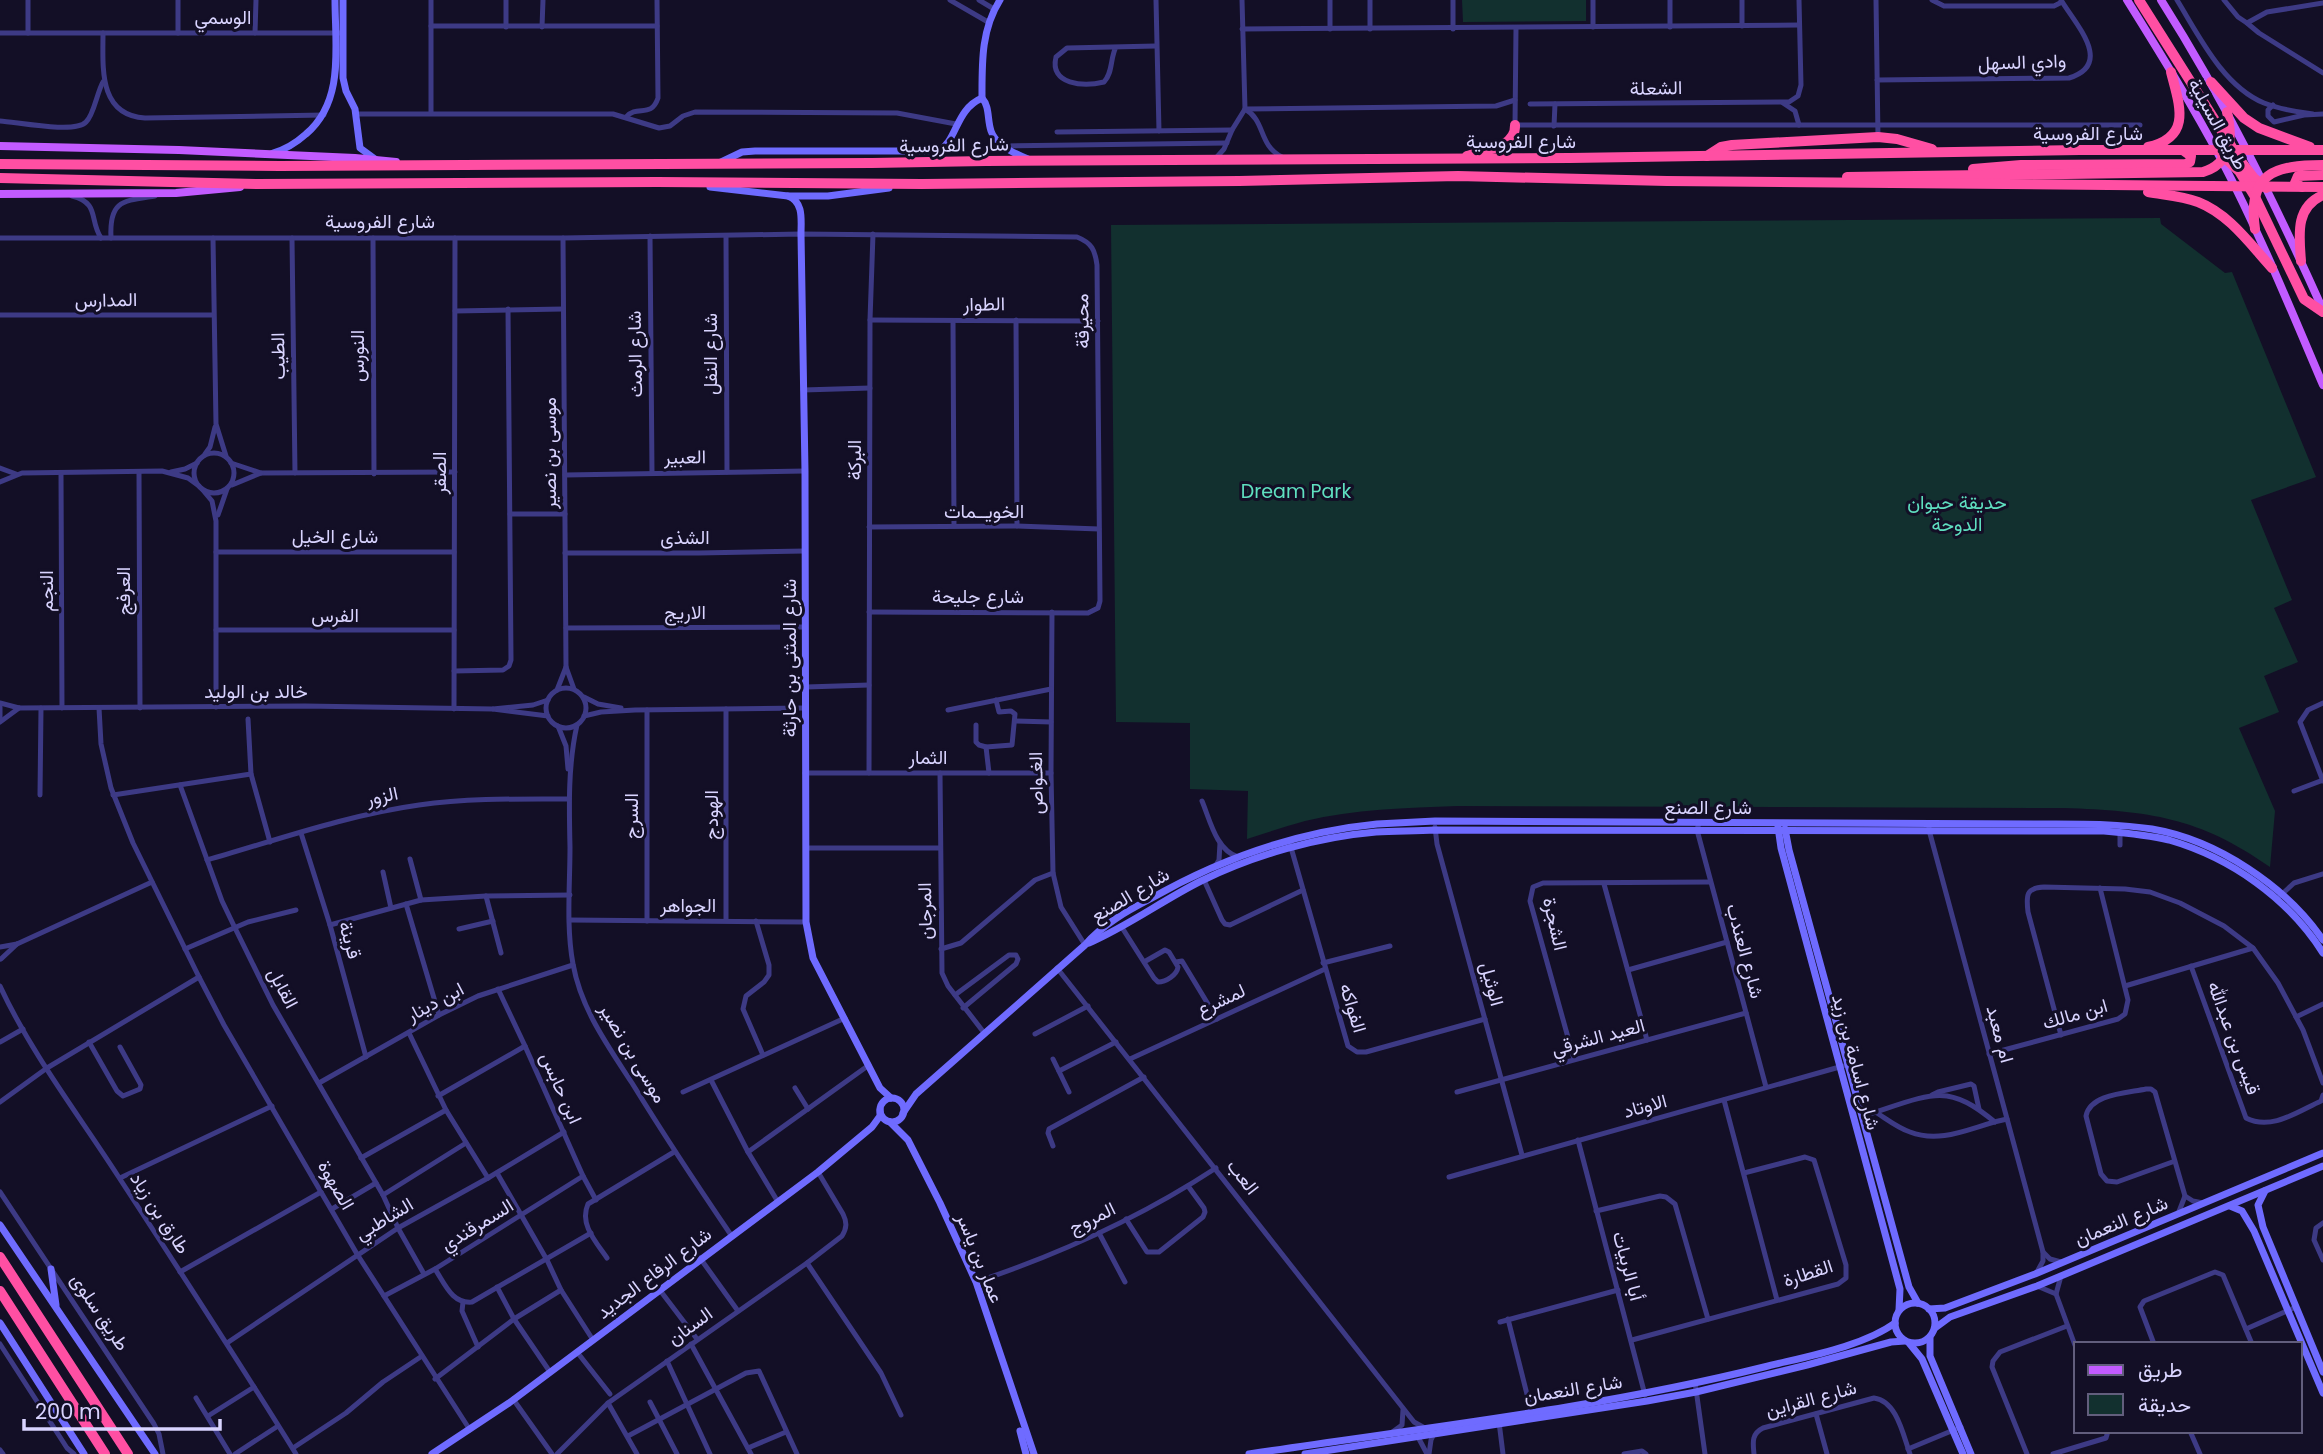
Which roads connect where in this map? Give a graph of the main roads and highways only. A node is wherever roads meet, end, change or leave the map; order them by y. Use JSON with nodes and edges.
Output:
{"nodes":[{"id":1,"x":2127,"y":0,"type":"edge"},
{"id":2,"x":2139,"y":0,"type":"edge"},
{"id":3,"x":2161,"y":0,"type":"edge"},
{"id":4,"x":2171,"y":72,"type":"junction"},
{"id":5,"x":2211,"y":82,"type":"junction"},
{"id":6,"x":2227,"y":112,"type":"junction"},
{"id":7,"x":1515,"y":128,"type":"road end"},
{"id":8,"x":0,"y":146,"type":"edge"},
{"id":9,"x":2184,"y":150,"type":"junction"},
{"id":10,"x":2216,"y":150,"type":"junction"},
{"id":11,"x":2248,"y":150,"type":"junction"},
{"id":12,"x":2321,"y":150,"type":"edge"},
{"id":13,"x":2129,"y":151,"type":"junction"},
{"id":14,"x":1946,"y":152,"type":"junction"},
{"id":15,"x":2228,"y":153,"type":"junction"},
{"id":16,"x":1706,"y":156,"type":"junction"},
{"id":17,"x":1457,"y":159,"type":"junction"},
{"id":18,"x":0,"y":164,"type":"edge"},
{"id":19,"x":2323,"y":165,"type":"edge"},
{"id":20,"x":428,"y":166,"type":"junction"},
{"id":21,"x":1909,"y":175,"type":"junction"},
{"id":22,"x":2323,"y":175,"type":"edge"},
{"id":23,"x":0,"y":177,"type":"edge"},
{"id":24,"x":1781,"y":182,"type":"junction"},
{"id":25,"x":257,"y":184,"type":"junction"},
{"id":26,"x":2120,"y":187,"type":"junction"},
{"id":27,"x":2323,"y":187,"type":"edge"},
{"id":28,"x":2235,"y":188,"type":"junction"},
{"id":29,"x":2259,"y":188,"type":"junction"},
{"id":30,"x":2303,"y":188,"type":"junction"},
{"id":31,"x":0,"y":194,"type":"edge"},
{"id":32,"x":2323,"y":195,"type":"edge"},
{"id":33,"x":2255,"y":229,"type":"junction"},
{"id":34,"x":2301,"y":261,"type":"junction"},
{"id":35,"x":2273,"y":268,"type":"junction"},
{"id":36,"x":2323,"y":311,"type":"edge"},
{"id":37,"x":2323,"y":386,"type":"edge"},
{"id":38,"x":0,"y":1257,"type":"edge"},
{"id":39,"x":0,"y":1291,"type":"edge"},
{"id":40,"x":104,"y":1454,"type":"edge"},
{"id":41,"x":128,"y":1454,"type":"edge"}],
"edges":[{"from":1,"to":4,"type":"main road","name":"طريق السيلية"},
{"from":2,"to":15,"type":"highway"},
{"from":3,"to":5,"type":"main road","name":"طريق السيلية"},
{"from":4,"to":10,"type":"main road","name":"طريق السيلية"},
{"from":4,"to":13,"type":"highway"},
{"from":5,"to":6,"type":"main road","name":"طريق السيلية"},
{"from":5,"to":12,"type":"highway"},
{"from":6,"to":11,"type":"main road","name":"طريق السيلية"},
{"from":6,"to":15,"type":"highway"},
{"from":7,"to":17,"type":"highway"},
{"from":8,"to":20,"type":"main road","name":"شارع الفروسية"},
{"from":9,"to":10,"type":"highway","name":"شارع الفروسية"},
{"from":9,"to":13,"type":"highway","name":"شارع الفروسية"},
{"from":9,"to":21,"type":"highway"},
{"from":10,"to":15,"type":"highway"},
{"from":11,"to":12,"type":"highway"},
{"from":11,"to":15,"type":"highway"},
{"from":11,"to":29,"type":"main road","name":"طريق السيلية"},
{"from":13,"to":14,"type":"highway","name":"شارع الفروسية"},
{"from":14,"to":16,"type":"highway","name":"شارع الفروسية"},
{"from":14,"to":16,"type":"highway"},
{"from":15,"to":21,"type":"highway"},
{"from":15,"to":28,"type":"main road","name":"طريق السيلية"},
{"from":15,"to":29,"type":"highway"},
{"from":16,"to":17,"type":"highway","name":"شارع الفروسية"},
{"from":17,"to":20,"type":"highway","name":"شارع الفروسية"},
{"from":18,"to":20,"type":"highway","name":"شارع الفروسية"},
{"from":19,"to":29,"type":"highway"},
{"from":21,"to":24,"type":"highway"},
{"from":22,"to":30,"type":"highway"},
{"from":23,"to":25,"type":"highway","name":"شارع الفروسية"},
{"from":24,"to":25,"type":"highway","name":"شارع الفروسية"},
{"from":24,"to":26,"type":"highway","name":"شارع الفروسية"},
{"from":25,"to":31,"type":"main road","name":"شارع الفروسية"},
{"from":26,"to":28,"type":"highway","name":"شارع الفروسية"},
{"from":26,"to":35,"type":"highway"},
{"from":27,"to":30,"type":"highway","name":"شارع الفروسية"},
{"from":28,"to":29,"type":"highway","name":"شارع الفروسية"},
{"from":28,"to":33,"type":"main road","name":"طريق السيلية"},
{"from":29,"to":30,"type":"highway","name":"شارع الفروسية"},
{"from":29,"to":33,"type":"highway"},
{"from":29,"to":34,"type":"main road","name":"طريق السيلية"},
{"from":29,"to":36,"type":"highway"},
{"from":32,"to":34,"type":"highway"},
{"from":33,"to":35,"type":"main road","name":"طريق السيلية"},
{"from":34,"to":36,"type":"main road","name":"طريق السيلية"},
{"from":35,"to":37,"type":"main road","name":"طريق السيلية"},
{"from":38,"to":41,"type":"highway"},
{"from":39,"to":40,"type":"highway"}]}
